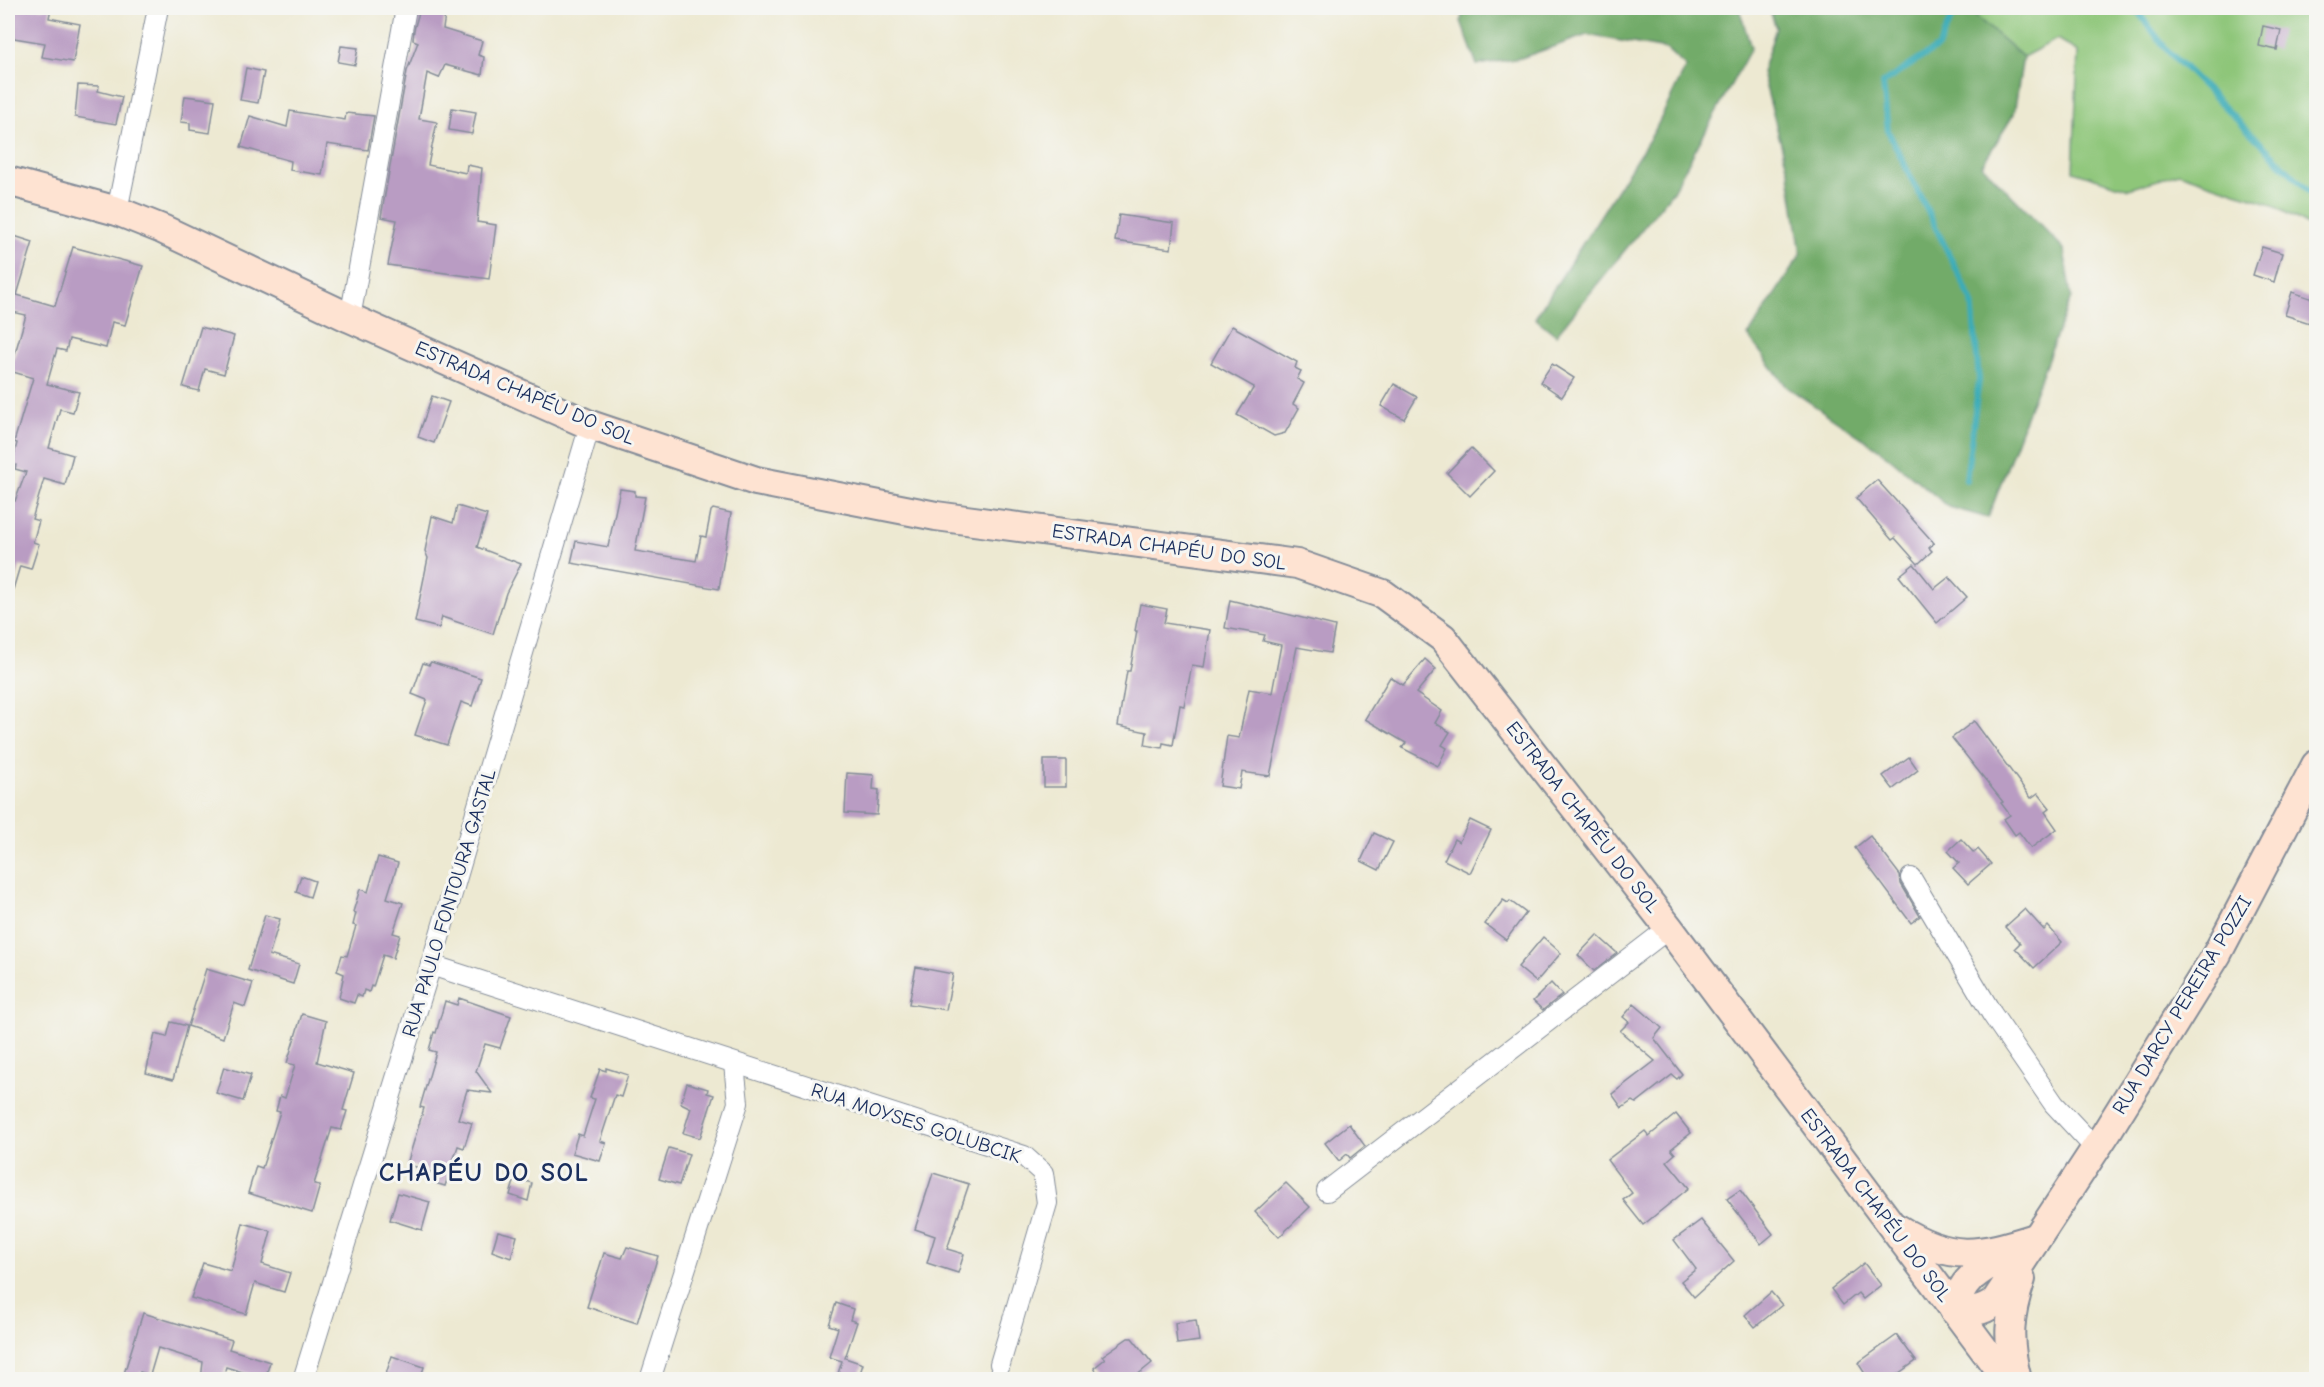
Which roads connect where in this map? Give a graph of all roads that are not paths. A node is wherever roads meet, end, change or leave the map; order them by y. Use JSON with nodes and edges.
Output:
{"nodes":[{"id":1,"x":158,"y":8,"type":"edge"},
{"id":2,"x":406,"y":8,"type":"edge"},
{"id":3,"x":8,"y":181,"type":"edge"},
{"id":4,"x":117,"y":211,"type":"junction"},
{"id":5,"x":350,"y":318,"type":"junction"},
{"id":6,"x":590,"y":425,"type":"junction"},
{"id":7,"x":2316,"y":765,"type":"edge"},
{"id":8,"x":1911,"y":878,"type":"dead end"},
{"id":9,"x":1669,"y":928,"type":"junction"},
{"id":10,"x":431,"y":965,"type":"junction"},
{"id":11,"x":734,"y":1064,"type":"junction"},
{"id":12,"x":2096,"y":1149,"type":"junction"},
{"id":13,"x":1327,"y":1191,"type":"dead end"},
{"id":14,"x":1892,"y":1226,"type":"junction"},
{"id":15,"x":2035,"y":1238,"type":"junction"},
{"id":16,"x":1954,"y":1310,"type":"junction"},
{"id":17,"x":1000,"y":1364,"type":"dead end"},
{"id":18,"x":303,"y":1380,"type":"edge"},
{"id":19,"x":651,"y":1380,"type":"edge"},
{"id":20,"x":2007,"y":1380,"type":"edge"},
{"id":21,"x":2017,"y":1380,"type":"edge"}],
"edges":[{"from":1,"to":4,"type":"street"},
{"from":2,"to":5,"type":"street"},
{"from":3,"to":4,"type":"main road","name":"ESTRADA CHAPÉU DO SOL"},
{"from":4,"to":5,"type":"main road","name":"ESTRADA CHAPÉU DO SOL"},
{"from":5,"to":6,"type":"main road","name":"ESTRADA CHAPÉU DO SOL"},
{"from":6,"to":9,"type":"main road","name":"ESTRADA CHAPÉU DO SOL"},
{"from":6,"to":10,"type":"street","name":"RUA PAULO FONTOURA GASTAL"},
{"from":7,"to":12,"type":"main road","name":"RUA DARCY PEREIRA POZZI"},
{"from":8,"to":12,"type":"street"},
{"from":9,"to":13,"type":"street"},
{"from":9,"to":14,"type":"main road","name":"ESTRADA CHAPÉU DO SOL"},
{"from":10,"to":11,"type":"street","name":"RUA MOYSES GOLUBCIK"},
{"from":10,"to":18,"type":"street","name":"RUA PAULO FONTOURA GASTAL"},
{"from":11,"to":17,"type":"street","name":"RUA MOYSES GOLUBCIK"},
{"from":11,"to":19,"type":"street"},
{"from":12,"to":15,"type":"main road","name":"RUA DARCY PEREIRA POZZI"},
{"from":14,"to":15,"type":"main road"},
{"from":14,"to":16,"type":"main road","name":"ESTRADA CHAPÉU DO SOL"},
{"from":15,"to":16,"type":"main road","name":"RUA DARCY PEREIRA POZZI"},
{"from":15,"to":21,"type":"main road"},
{"from":16,"to":20,"type":"main road","name":"ESTRADA CHAPÉU DO SOL"}]}
